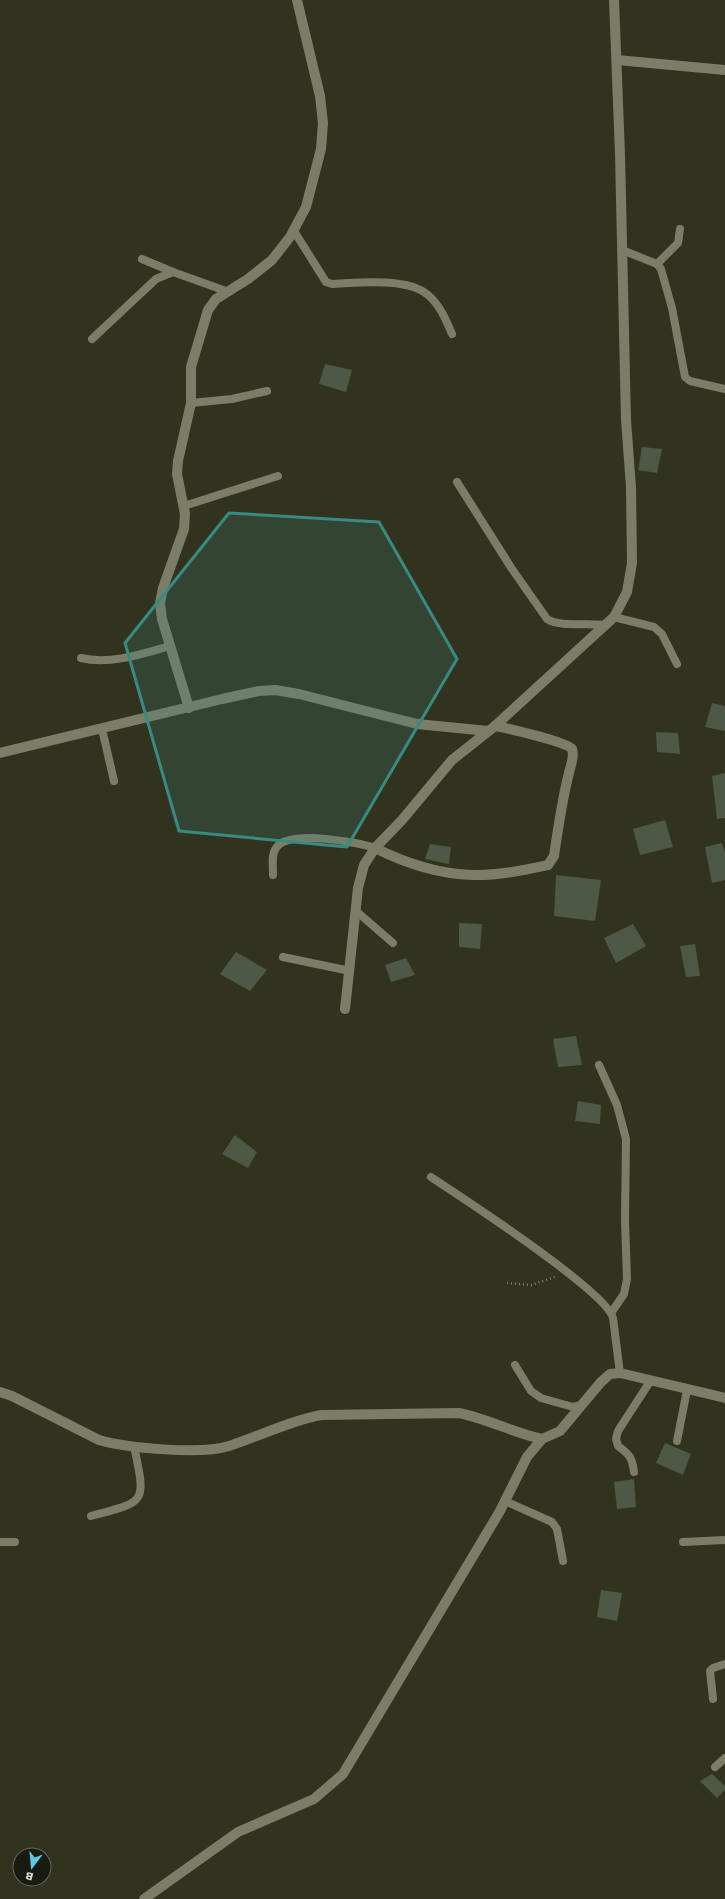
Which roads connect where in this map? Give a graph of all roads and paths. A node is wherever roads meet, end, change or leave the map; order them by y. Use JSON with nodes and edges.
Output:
{"nodes":[{"id":1,"x":298,"y":0,"type":"edge"},
{"id":2,"x":614,"y":0,"type":"edge"},
{"id":3,"x":616,"y":60,"type":"junction"},
{"id":4,"x":725,"y":70,"type":"edge"},
{"id":5,"x":680,"y":229,"type":"dead end"},
{"id":6,"x":294,"y":231,"type":"junction"},
{"id":7,"x":622,"y":250,"type":"junction"},
{"id":8,"x":142,"y":259,"type":"dead end"},
{"id":9,"x":657,"y":264,"type":"junction"},
{"id":10,"x":173,"y":272,"type":"junction"},
{"id":11,"x":226,"y":291,"type":"junction"},
{"id":12,"x":452,"y":334,"type":"dead end"},
{"id":13,"x":92,"y":339,"type":"dead end"},
{"id":14,"x":725,"y":389,"type":"edge"},
{"id":15,"x":268,"y":391,"type":"dead end"},
{"id":16,"x":191,"y":403,"type":"junction"},
{"id":17,"x":278,"y":476,"type":"dead end"},
{"id":18,"x":457,"y":482,"type":"dead end"},
{"id":19,"x":184,"y":506,"type":"junction"},
{"id":20,"x":614,"y":617,"type":"junction"},
{"id":21,"x":605,"y":625,"type":"junction"},
{"id":22,"x":170,"y":646,"type":"junction"},
{"id":23,"x":81,"y":658,"type":"dead end"},
{"id":24,"x":677,"y":664,"type":"dead end"},
{"id":25,"x":189,"y":708,"type":"junction"},
{"id":26,"x":492,"y":728,"type":"junction"},
{"id":27,"x":102,"y":729,"type":"junction"},
{"id":28,"x":0,"y":753,"type":"edge"},
{"id":29,"x":114,"y":781,"type":"dead end"},
{"id":30,"x":375,"y":848,"type":"junction"},
{"id":31,"x":272,"y":875,"type":"dead end"},
{"id":32,"x":356,"y":911,"type":"junction"},
{"id":33,"x":393,"y":943,"type":"dead end"},
{"id":34,"x":284,"y":957,"type":"dead end"},
{"id":35,"x":350,"y":971,"type":"junction"},
{"id":36,"x":345,"y":1009,"type":"dead end"},
{"id":37,"x":599,"y":1065,"type":"dead end"},
{"id":38,"x":431,"y":1177,"type":"dead end"},
{"id":39,"x":569,"y":1274,"type":"junction"},
{"id":40,"x":507,"y":1283,"type":"dead end"},
{"id":41,"x":612,"y":1313,"type":"junction"},
{"id":42,"x":515,"y":1365,"type":"dead end"},
{"id":43,"x":620,"y":1373,"type":"junction"},
{"id":44,"x":651,"y":1380,"type":"junction"},
{"id":45,"x":687,"y":1390,"type":"junction"},
{"id":46,"x":0,"y":1392,"type":"edge"},
{"id":47,"x":725,"y":1398,"type":"edge"},
{"id":48,"x":582,"y":1405,"type":"junction"},
{"id":49,"x":542,"y":1439,"type":"junction"},
{"id":50,"x":676,"y":1441,"type":"dead end"},
{"id":51,"x":134,"y":1446,"type":"junction"},
{"id":52,"x":634,"y":1472,"type":"dead end"},
{"id":53,"x":505,"y":1502,"type":"junction"},
{"id":54,"x":91,"y":1516,"type":"dead end"},
{"id":55,"x":725,"y":1540,"type":"edge"},
{"id":56,"x":0,"y":1542,"type":"edge"},
{"id":57,"x":15,"y":1542,"type":"dead end"},
{"id":58,"x":683,"y":1542,"type":"dead end"},
{"id":59,"x":563,"y":1561,"type":"dead end"},
{"id":60,"x":725,"y":1664,"type":"edge"},
{"id":61,"x":713,"y":1700,"type":"dead end"},
{"id":62,"x":725,"y":1758,"type":"edge"},
{"id":63,"x":715,"y":1767,"type":"dead end"},
{"id":64,"x":144,"y":1899,"type":"edge"}],
"edges":[{"from":1,"to":6,"type":"street"},
{"from":2,"to":3,"type":"street"},
{"from":3,"to":4,"type":"street"},
{"from":3,"to":7,"type":"street"},
{"from":5,"to":9,"type":"lane"},
{"from":6,"to":11,"type":"street"},
{"from":6,"to":12,"type":"lane"},
{"from":7,"to":9,"type":"lane"},
{"from":7,"to":20,"type":"street"},
{"from":8,"to":10,"type":"lane"},
{"from":9,"to":14,"type":"lane"},
{"from":10,"to":11,"type":"lane"},
{"from":10,"to":13,"type":"lane"},
{"from":11,"to":16,"type":"street"},
{"from":15,"to":16,"type":"lane"},
{"from":16,"to":19,"type":"street"},
{"from":17,"to":19,"type":"lane"},
{"from":18,"to":21,"type":"lane"},
{"from":19,"to":22,"type":"street"},
{"from":20,"to":21,"type":"street"},
{"from":20,"to":24,"type":"lane"},
{"from":21,"to":26,"type":"street"},
{"from":22,"to":23,"type":"lane"},
{"from":22,"to":25,"type":"street"},
{"from":25,"to":26,"type":"street"},
{"from":25,"to":27,"type":"street"},
{"from":26,"to":30,"type":"street"},
{"from":26,"to":30,"type":"street"},
{"from":27,"to":28,"type":"street"},
{"from":27,"to":29,"type":"lane"},
{"from":30,"to":31,"type":"lane"},
{"from":30,"to":32,"type":"street"},
{"from":32,"to":33,"type":"lane"},
{"from":32,"to":35,"type":"street"},
{"from":34,"to":35,"type":"lane"},
{"from":35,"to":36,"type":"street"},
{"from":37,"to":41,"type":"lane"},
{"from":38,"to":39,"type":"lane"},
{"from":39,"to":40,"type":"path"},
{"from":39,"to":41,"type":"lane"},
{"from":41,"to":43,"type":"lane"},
{"from":42,"to":48,"type":"lane"},
{"from":43,"to":44,"type":"street"},
{"from":43,"to":48,"type":"street"},
{"from":44,"to":45,"type":"street"},
{"from":44,"to":52,"type":"lane"},
{"from":45,"to":47,"type":"street"},
{"from":45,"to":50,"type":"lane"},
{"from":46,"to":51,"type":"street"},
{"from":48,"to":49,"type":"street"},
{"from":49,"to":51,"type":"street"},
{"from":49,"to":53,"type":"street"},
{"from":51,"to":54,"type":"lane"},
{"from":53,"to":59,"type":"lane"},
{"from":53,"to":64,"type":"street"},
{"from":55,"to":58,"type":"lane"},
{"from":56,"to":57,"type":"lane"},
{"from":60,"to":61,"type":"lane"},
{"from":62,"to":63,"type":"lane"}]}
